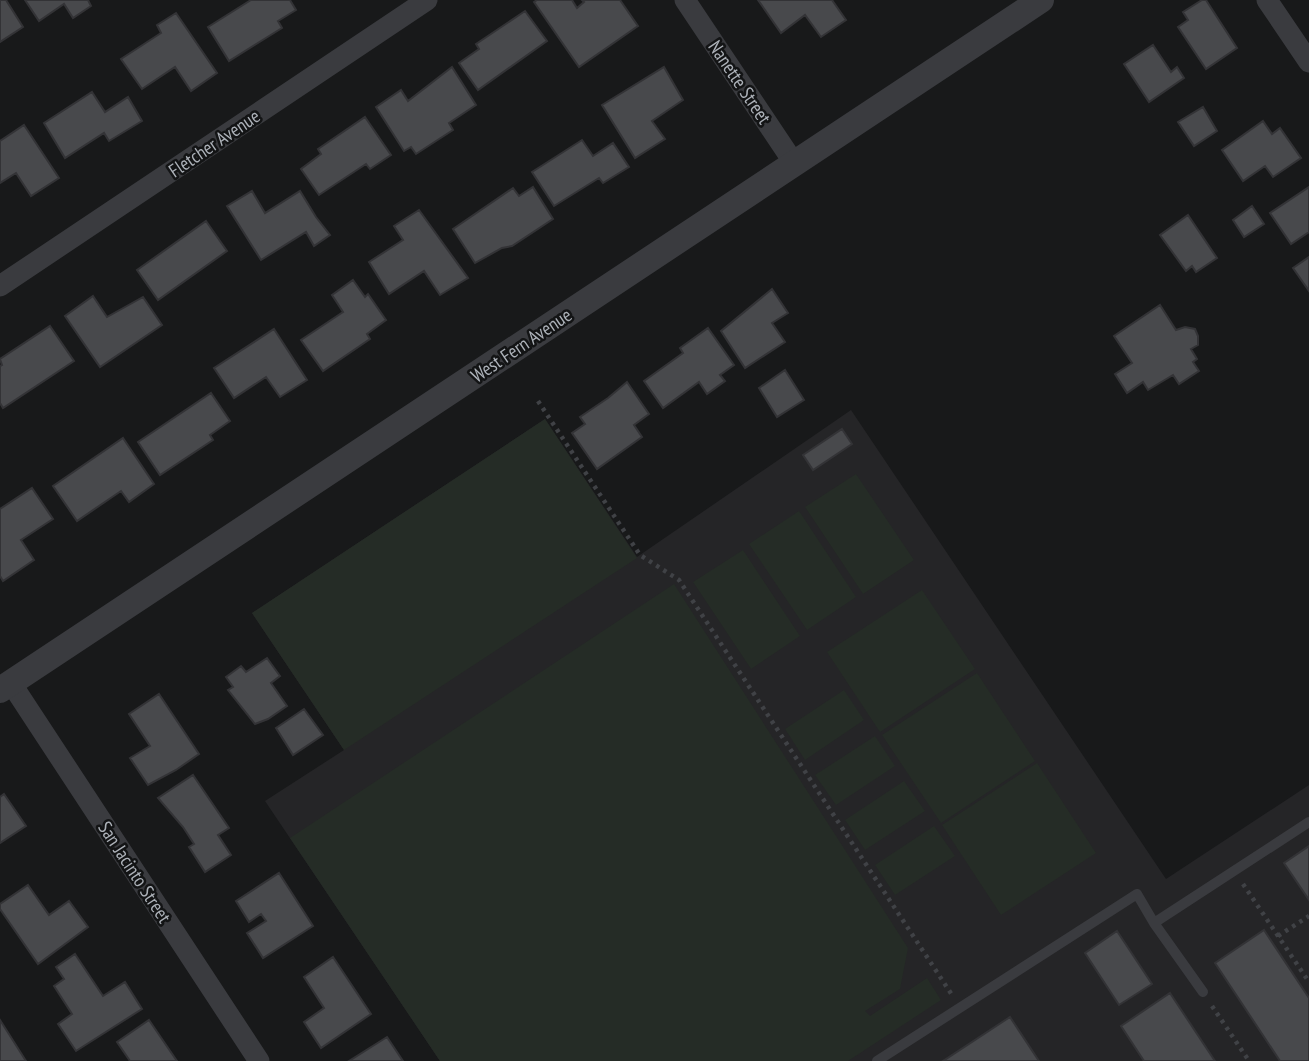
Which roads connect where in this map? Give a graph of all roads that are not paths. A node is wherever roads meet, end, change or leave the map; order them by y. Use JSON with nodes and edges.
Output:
{"nodes":[{"id":1,"x":428,"y":0,"type":"edge"},
{"id":2,"x":685,"y":0,"type":"edge"},
{"id":3,"x":1041,"y":0,"type":"edge"},
{"id":4,"x":1267,"y":0,"type":"edge"},
{"id":5,"x":1309,"y":62,"type":"edge"},
{"id":6,"x":794,"y":163,"type":"junction"},
{"id":7,"x":0,"y":286,"type":"edge"},
{"id":8,"x":6,"y":686,"type":"edge"},
{"id":9,"x":1309,"y":822,"type":"edge"},
{"id":10,"x":1154,"y":923,"type":"junction"},
{"id":11,"x":1203,"y":992,"type":"road end"},
{"id":12,"x":259,"y":1061,"type":"edge"},
{"id":13,"x":877,"y":1061,"type":"edge"}],
"edges":[{"from":1,"to":7,"type":"street","name":"Fletcher Avenue"},
{"from":2,"to":6,"type":"street","name":"Nanette Street"},
{"from":3,"to":6,"type":"street","name":"West Fern Avenue"},
{"from":4,"to":5,"type":"street"},
{"from":6,"to":8,"type":"street","name":"West Fern Avenue"},
{"from":8,"to":12,"type":"street","name":"San Jacinto Street"},
{"from":9,"to":10,"type":"lane"},
{"from":10,"to":11,"type":"lane"},
{"from":10,"to":13,"type":"lane"}]}
